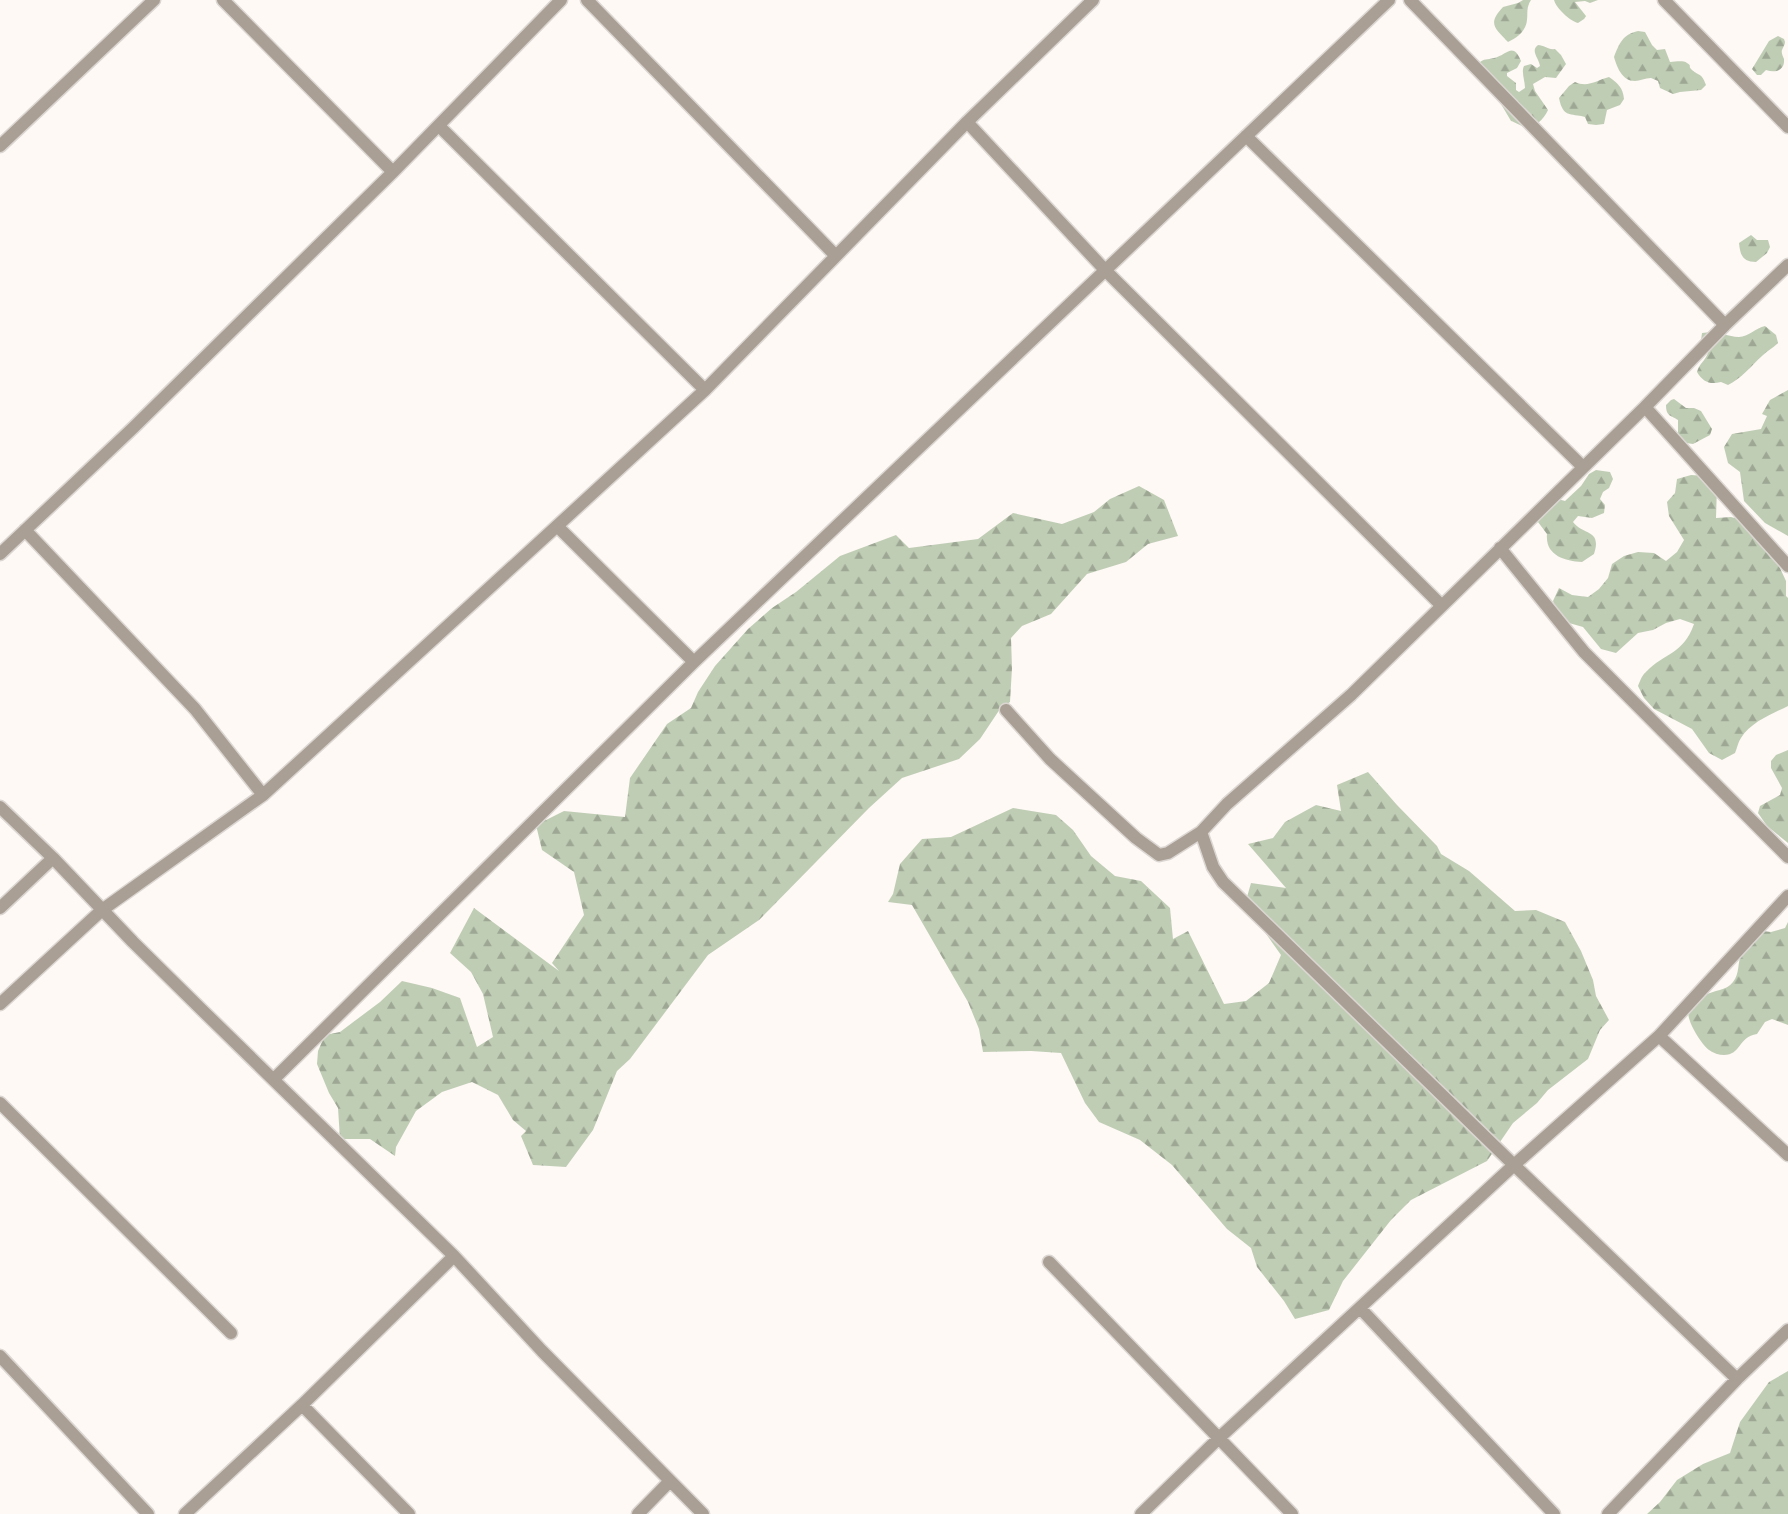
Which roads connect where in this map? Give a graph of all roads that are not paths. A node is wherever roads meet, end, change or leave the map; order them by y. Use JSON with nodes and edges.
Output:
{"nodes":[{"id":1,"x":154,"y":0,"type":"edge"},
{"id":2,"x":223,"y":0,"type":"edge"},
{"id":3,"x":561,"y":0,"type":"edge"},
{"id":4,"x":587,"y":0,"type":"edge"},
{"id":5,"x":1093,"y":0,"type":"edge"},
{"id":6,"x":1389,"y":0,"type":"edge"},
{"id":7,"x":1410,"y":0,"type":"edge"},
{"id":8,"x":1664,"y":0,"type":"edge"},
{"id":9,"x":967,"y":122,"type":"junction"},
{"id":10,"x":439,"y":126,"type":"junction"},
{"id":11,"x":1788,"y":127,"type":"edge"},
{"id":12,"x":1246,"y":136,"type":"junction"},
{"id":13,"x":0,"y":146,"type":"edge"},
{"id":14,"x":393,"y":172,"type":"junction"},
{"id":15,"x":835,"y":255,"type":"junction"},
{"id":16,"x":1788,"y":265,"type":"edge"},
{"id":17,"x":1106,"y":270,"type":"junction"},
{"id":18,"x":1725,"y":325,"type":"junction"},
{"id":19,"x":704,"y":390,"type":"junction"},
{"id":20,"x":1645,"y":407,"type":"junction"},
{"id":21,"x":1583,"y":467,"type":"junction"},
{"id":22,"x":557,"y":526,"type":"junction"},
{"id":23,"x":25,"y":530,"type":"junction"},
{"id":24,"x":1500,"y":548,"type":"junction"},
{"id":25,"x":0,"y":554,"type":"edge"},
{"id":26,"x":1788,"y":565,"type":"edge"},
{"id":27,"x":1441,"y":605,"type":"junction"},
{"id":28,"x":694,"y":662,"type":"junction"},
{"id":29,"x":1006,"y":710,"type":"dead end"},
{"id":30,"x":263,"y":795,"type":"junction"},
{"id":31,"x":0,"y":808,"type":"edge"},
{"id":32,"x":1201,"y":832,"type":"junction"},
{"id":33,"x":1788,"y":857,"type":"edge"},
{"id":34,"x":53,"y":858,"type":"junction"},
{"id":35,"x":1788,"y":896,"type":"edge"},
{"id":36,"x":0,"y":908,"type":"edge"},
{"id":37,"x":102,"y":910,"type":"junction"},
{"id":38,"x":0,"y":1004,"type":"edge"},
{"id":39,"x":1659,"y":1036,"type":"junction"},
{"id":40,"x":274,"y":1078,"type":"junction"},
{"id":41,"x":0,"y":1103,"type":"edge"},
{"id":42,"x":1788,"y":1156,"type":"edge"},
{"id":43,"x":1514,"y":1165,"type":"junction"},
{"id":44,"x":454,"y":1256,"type":"junction"},
{"id":45,"x":1049,"y":1262,"type":"dead end"},
{"id":46,"x":1360,"y":1308,"type":"junction"},
{"id":47,"x":1788,"y":1330,"type":"edge"},
{"id":48,"x":231,"y":1333,"type":"dead end"},
{"id":49,"x":0,"y":1356,"type":"edge"},
{"id":50,"x":1738,"y":1379,"type":"junction"},
{"id":51,"x":302,"y":1405,"type":"junction"},
{"id":52,"x":1219,"y":1438,"type":"junction"},
{"id":53,"x":670,"y":1481,"type":"junction"},
{"id":54,"x":148,"y":1514,"type":"edge"},
{"id":55,"x":185,"y":1514,"type":"edge"},
{"id":56,"x":409,"y":1514,"type":"edge"},
{"id":57,"x":638,"y":1514,"type":"edge"},
{"id":58,"x":703,"y":1514,"type":"edge"},
{"id":59,"x":1141,"y":1514,"type":"edge"},
{"id":60,"x":1292,"y":1514,"type":"edge"},
{"id":61,"x":1554,"y":1514,"type":"edge"},
{"id":62,"x":1608,"y":1514,"type":"edge"}],
"edges":[{"from":1,"to":13,"type":"street"},
{"from":2,"to":14,"type":"street"},
{"from":3,"to":10,"type":"street"},
{"from":4,"to":15,"type":"street"},
{"from":5,"to":9,"type":"street"},
{"from":6,"to":12,"type":"street"},
{"from":7,"to":18,"type":"street"},
{"from":8,"to":11,"type":"street"},
{"from":9,"to":15,"type":"street"},
{"from":9,"to":17,"type":"street"},
{"from":10,"to":14,"type":"street"},
{"from":10,"to":19,"type":"street"},
{"from":12,"to":17,"type":"street"},
{"from":12,"to":21,"type":"street"},
{"from":14,"to":23,"type":"street"},
{"from":15,"to":19,"type":"street"},
{"from":16,"to":18,"type":"street"},
{"from":17,"to":27,"type":"street"},
{"from":17,"to":28,"type":"street"},
{"from":18,"to":20,"type":"street"},
{"from":19,"to":22,"type":"street"},
{"from":20,"to":21,"type":"street"},
{"from":20,"to":26,"type":"street"},
{"from":21,"to":24,"type":"street"},
{"from":22,"to":28,"type":"street"},
{"from":22,"to":30,"type":"street"},
{"from":23,"to":25,"type":"street"},
{"from":23,"to":30,"type":"street"},
{"from":24,"to":27,"type":"street"},
{"from":24,"to":33,"type":"street"},
{"from":27,"to":32,"type":"street"},
{"from":28,"to":40,"type":"street"},
{"from":29,"to":32,"type":"street"},
{"from":30,"to":37,"type":"street"},
{"from":31,"to":34,"type":"street"},
{"from":32,"to":43,"type":"street"},
{"from":34,"to":36,"type":"street"},
{"from":34,"to":37,"type":"street"},
{"from":35,"to":39,"type":"street"},
{"from":37,"to":38,"type":"street"},
{"from":37,"to":40,"type":"street"},
{"from":39,"to":42,"type":"street"},
{"from":39,"to":43,"type":"street"},
{"from":40,"to":44,"type":"street"},
{"from":41,"to":48,"type":"street"},
{"from":43,"to":46,"type":"street"},
{"from":43,"to":50,"type":"street"},
{"from":44,"to":51,"type":"street"},
{"from":44,"to":53,"type":"street"},
{"from":45,"to":52,"type":"street"},
{"from":46,"to":52,"type":"street"},
{"from":46,"to":61,"type":"street"},
{"from":47,"to":50,"type":"street"},
{"from":49,"to":54,"type":"street"},
{"from":50,"to":62,"type":"street"},
{"from":51,"to":55,"type":"street"},
{"from":51,"to":56,"type":"street"},
{"from":52,"to":59,"type":"street"},
{"from":52,"to":60,"type":"street"},
{"from":53,"to":57,"type":"street"},
{"from":53,"to":58,"type":"street"}]}
